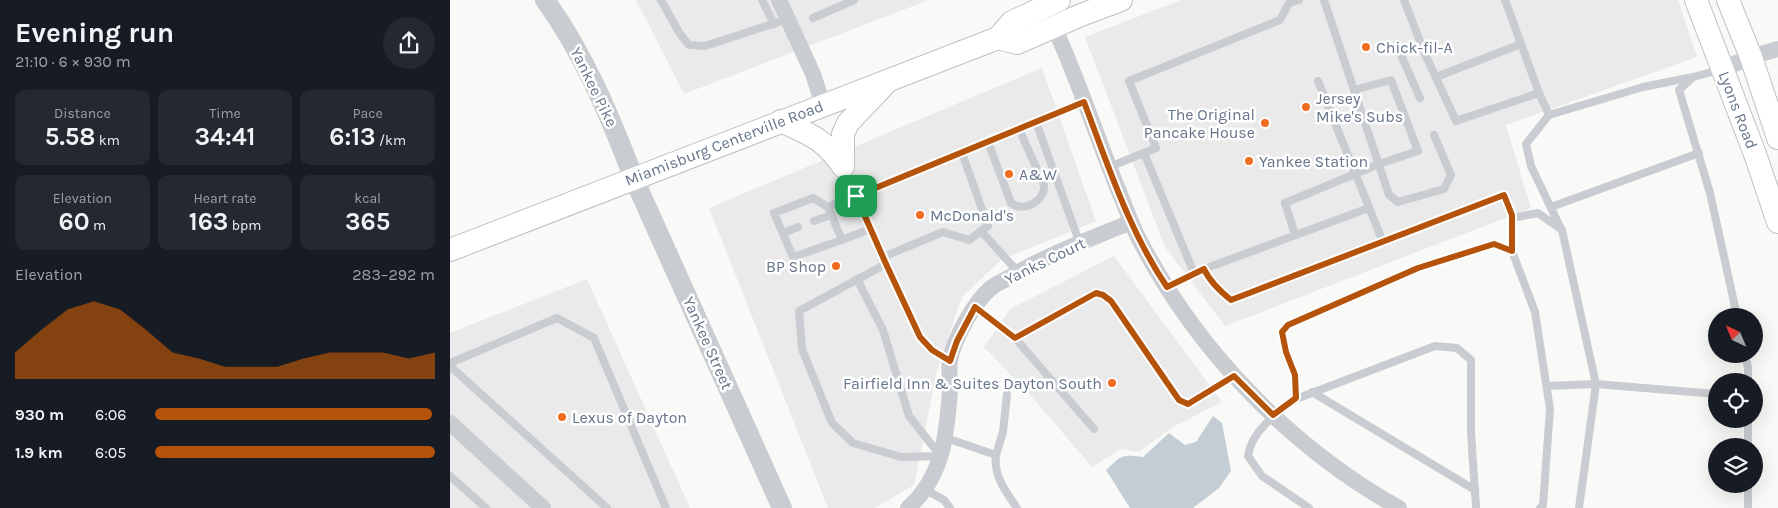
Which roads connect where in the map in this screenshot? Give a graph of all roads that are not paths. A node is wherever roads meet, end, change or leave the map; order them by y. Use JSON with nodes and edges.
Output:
{"nodes":[{"id":1,"x":545,"y":0,"type":"edge"},
{"id":2,"x":661,"y":0,"type":"edge"},
{"id":3,"x":762,"y":0,"type":"edge"},
{"id":4,"x":779,"y":0,"type":"edge"},
{"id":5,"x":854,"y":0,"type":"edge"},
{"id":6,"x":1083,"y":0,"type":"edge"},
{"id":7,"x":1121,"y":0,"type":"edge"},
{"id":8,"x":1299,"y":0,"type":"edge"},
{"id":9,"x":1324,"y":0,"type":"edge"},
{"id":10,"x":1404,"y":0,"type":"edge"},
{"id":11,"x":1505,"y":0,"type":"edge"},
{"id":12,"x":1696,"y":0,"type":"edge"},
{"id":13,"x":1728,"y":0,"type":"edge"},
{"id":14,"x":1053,"y":1,"type":"edge"},
{"id":15,"x":814,"y":18,"type":"dead end"},
{"id":16,"x":781,"y":21,"type":"junction"},
{"id":17,"x":1054,"y":27,"type":"junction"},
{"id":18,"x":1001,"y":39,"type":"junction"},
{"id":19,"x":1521,"y":44,"type":"junction"},
{"id":20,"x":1397,"y":46,"type":"dead end"},
{"id":21,"x":1778,"y":49,"type":"edge"},
{"id":22,"x":1751,"y":57,"type":"junction"},
{"id":23,"x":1722,"y":69,"type":"junction"},
{"id":24,"x":1436,"y":77,"type":"junction"},
{"id":25,"x":1693,"y":77,"type":"junction"},
{"id":26,"x":890,"y":78,"type":"junction"},
{"id":27,"x":1318,"y":81,"type":"dead end"},
{"id":28,"x":1354,"y":90,"type":"junction"},
{"id":29,"x":1539,"y":93,"type":"junction"},
{"id":30,"x":1420,"y":98,"type":"dead end"},
{"id":31,"x":1084,"y":102,"type":"junction"},
{"id":32,"x":822,"y":105,"type":"junction"},
{"id":33,"x":1549,"y":115,"type":"junction"},
{"id":34,"x":781,"y":121,"type":"junction"},
{"id":35,"x":1036,"y":122,"type":"junction"},
{"id":36,"x":1020,"y":129,"type":"junction"},
{"id":37,"x":1434,"y":135,"type":"dead end"},
{"id":38,"x":1778,"y":138,"type":"edge"},
{"id":39,"x":988,"y":142,"type":"junction"},
{"id":40,"x":1144,"y":152,"type":"junction"},
{"id":41,"x":962,"y":153,"type":"junction"},
{"id":42,"x":1699,"y":153,"type":"junction"},
{"id":43,"x":1379,"y":164,"type":"junction"},
{"id":44,"x":843,"y":166,"type":"junction"},
{"id":45,"x":1109,"y":167,"type":"junction"},
{"id":46,"x":1356,"y":174,"type":"junction"},
{"id":47,"x":634,"y":178,"type":"junction"},
{"id":48,"x":856,"y":196,"type":"junction"},
{"id":49,"x":1369,"y":208,"type":"junction"},
{"id":50,"x":1551,"y":208,"type":"junction"},
{"id":51,"x":829,"y":211,"type":"junction"},
{"id":52,"x":1512,"y":218,"type":"junction"},
{"id":53,"x":814,"y":221,"type":"dead end"},
{"id":54,"x":1131,"y":222,"type":"junction"},
{"id":55,"x":1778,"y":222,"type":"edge"},
{"id":56,"x":798,"y":227,"type":"dead end"},
{"id":57,"x":870,"y":229,"type":"junction"},
{"id":58,"x":1562,"y":230,"type":"junction"},
{"id":59,"x":981,"y":231,"type":"junction"},
{"id":60,"x":783,"y":233,"type":"junction"},
{"id":61,"x":1295,"y":235,"type":"junction"},
{"id":62,"x":842,"y":240,"type":"junction"},
{"id":63,"x":1383,"y":242,"type":"junction"},
{"id":64,"x":1080,"y":244,"type":"junction"},
{"id":65,"x":450,"y":250,"type":"edge"},
{"id":66,"x":1512,"y":251,"type":"junction"},
{"id":67,"x":884,"y":261,"type":"junction"},
{"id":68,"x":1204,"y":269,"type":"junction"},
{"id":69,"x":1018,"y":272,"type":"junction"},
{"id":70,"x":1194,"y":273,"type":"junction"},
{"id":71,"x":857,"y":280,"type":"junction"},
{"id":72,"x":1167,"y":287,"type":"junction"},
{"id":73,"x":975,"y":307,"type":"junction"},
{"id":74,"x":1735,"y":308,"type":"edge"},
{"id":75,"x":1015,"y":338,"type":"junction"},
{"id":76,"x":950,"y":361,"type":"junction"},
{"id":77,"x":450,"y":364,"type":"edge"},
{"id":78,"x":1234,"y":376,"type":"junction"},
{"id":79,"x":1596,"y":384,"type":"junction"},
{"id":80,"x":1547,"y":386,"type":"junction"},
{"id":81,"x":1312,"y":392,"type":"junction"},
{"id":82,"x":1708,"y":393,"type":"edge"},
{"id":83,"x":1007,"y":394,"type":"dead end"},
{"id":84,"x":1296,"y":398,"type":"junction"},
{"id":85,"x":1273,"y":415,"type":"junction"},
{"id":86,"x":451,"y":425,"type":"edge"},
{"id":87,"x":1094,"y":429,"type":"dead end"},
{"id":88,"x":946,"y":438,"type":"junction"},
{"id":89,"x":996,"y":455,"type":"junction"},
{"id":90,"x":941,"y":456,"type":"junction"},
{"id":91,"x":450,"y":476,"type":"edge"},
{"id":92,"x":926,"y":490,"type":"junction"},
{"id":93,"x":1475,"y":490,"type":"junction"},
{"id":94,"x":1748,"y":493,"type":"edge"},
{"id":95,"x":486,"y":508,"type":"edge"},
{"id":96,"x":543,"y":508,"type":"edge"},
{"id":97,"x":607,"y":508,"type":"edge"},
{"id":98,"x":666,"y":508,"type":"edge"},
{"id":99,"x":782,"y":508,"type":"edge"},
{"id":100,"x":908,"y":508,"type":"edge"},
{"id":101,"x":950,"y":508,"type":"edge"},
{"id":102,"x":1017,"y":508,"type":"edge"},
{"id":103,"x":1309,"y":508,"type":"edge"},
{"id":104,"x":1399,"y":508,"type":"edge"},
{"id":105,"x":1478,"y":508,"type":"edge"},
{"id":106,"x":1540,"y":508,"type":"edge"},
{"id":107,"x":1579,"y":508,"type":"edge"},
{"id":108,"x":1748,"y":508,"type":"edge"}],
"edges":[{"from":1,"to":47,"type":"street","name":"Yankee Pike"},
{"from":2,"to":16,"type":"lane"},
{"from":3,"to":16,"type":"lane"},
{"from":4,"to":16,"type":"street"},
{"from":5,"to":15,"type":"lane"},
{"from":6,"to":17,"type":"main road"},
{"from":7,"to":17,"type":"main road","name":"Miamisburg Centerville Road"},
{"from":8,"to":40,"type":"lane"},
{"from":9,"to":28,"type":"lane"},
{"from":10,"to":24,"type":"lane"},
{"from":11,"to":19,"type":"lane"},
{"from":12,"to":23,"type":"main road","name":"Lyons Road"},
{"from":13,"to":22,"type":"main road","name":"Lyons Road"},
{"from":14,"to":18,"type":"main road","name":"Miamisburg Centerville Road"},
{"from":16,"to":32,"type":"street"},
{"from":17,"to":18,"type":"main road","name":"Miamisburg Centerville Road"},
{"from":17,"to":31,"type":"street"},
{"from":18,"to":26,"type":"main road","name":"Miamisburg Centerville Road"},
{"from":19,"to":24,"type":"lane"},
{"from":19,"to":29,"type":"lane"},
{"from":20,"to":30,"type":"lane"},
{"from":21,"to":22,"type":"street"},
{"from":22,"to":23,"type":"street"},
{"from":22,"to":38,"type":"main road","name":"Lyons Road"},
{"from":23,"to":25,"type":"lane"},
{"from":23,"to":55,"type":"main road","name":"Lyons Road"},
{"from":24,"to":29,"type":"lane"},
{"from":25,"to":33,"type":"lane"},
{"from":25,"to":42,"type":"lane"},
{"from":26,"to":32,"type":"main road","name":"Miamisburg Centerville Road"},
{"from":26,"to":44,"type":"main road"},
{"from":27,"to":46,"type":"lane"},
{"from":28,"to":43,"type":"lane"},
{"from":28,"to":43,"type":"lane"},
{"from":29,"to":33,"type":"lane"},
{"from":31,"to":35,"type":"lane"},
{"from":31,"to":45,"type":"street"},
{"from":32,"to":34,"type":"main road","name":"Miamisburg Centerville Road"},
{"from":33,"to":50,"type":"lane"},
{"from":34,"to":44,"type":"main road"},
{"from":34,"to":47,"type":"main road","name":"Miamisburg Centerville Road"},
{"from":35,"to":36,"type":"lane"},
{"from":35,"to":64,"type":"lane"},
{"from":36,"to":39,"type":"lane"},
{"from":36,"to":39,"type":"lane"},
{"from":37,"to":43,"type":"lane"},
{"from":39,"to":41,"type":"lane"},
{"from":40,"to":45,"type":"lane"},
{"from":40,"to":70,"type":"lane"},
{"from":41,"to":48,"type":"lane"},
{"from":41,"to":59,"type":"lane"},
{"from":42,"to":50,"type":"lane"},
{"from":42,"to":74,"type":"lane"},
{"from":43,"to":46,"type":"lane"},
{"from":44,"to":48,"type":"lane"},
{"from":45,"to":54,"type":"street"},
{"from":46,"to":49,"type":"lane"},
{"from":46,"to":61,"type":"lane"},
{"from":47,"to":65,"type":"main road","name":"Miamisburg Centerville Road"},
{"from":47,"to":99,"type":"street","name":"Yankee Street"},
{"from":48,"to":51,"type":"lane"},
{"from":48,"to":57,"type":"lane"},
{"from":49,"to":61,"type":"lane"},
{"from":49,"to":63,"type":"lane"},
{"from":50,"to":58,"type":"lane"},
{"from":51,"to":53,"type":"lane"},
{"from":51,"to":60,"type":"lane"},
{"from":51,"to":62,"type":"lane"},
{"from":52,"to":58,"type":"lane"},
{"from":52,"to":63,"type":"lane"},
{"from":52,"to":66,"type":"lane"},
{"from":54,"to":64,"type":"street","name":"Yanks Court"},
{"from":54,"to":72,"type":"street"},
{"from":56,"to":60,"type":"lane"},
{"from":57,"to":62,"type":"lane"},
{"from":57,"to":67,"type":"lane"},
{"from":58,"to":79,"type":"lane"},
{"from":59,"to":67,"type":"lane"},
{"from":59,"to":69,"type":"lane"},
{"from":60,"to":62,"type":"lane"},
{"from":61,"to":68,"type":"lane"},
{"from":63,"to":68,"type":"lane"},
{"from":64,"to":69,"type":"street","name":"Yanks Court"},
{"from":66,"to":80,"type":"lane"},
{"from":66,"to":84,"type":"lane"},
{"from":67,"to":71,"type":"lane"},
{"from":67,"to":76,"type":"lane"},
{"from":68,"to":70,"type":"lane"},
{"from":69,"to":73,"type":"street","name":"Yanks Court"},
{"from":70,"to":72,"type":"lane"},
{"from":71,"to":90,"type":"lane"},
{"from":71,"to":90,"type":"lane"},
{"from":72,"to":78,"type":"street"},
{"from":73,"to":75,"type":"lane"},
{"from":73,"to":76,"type":"street","name":"Yanks Court"},
{"from":75,"to":78,"type":"lane"},
{"from":75,"to":87,"type":"lane"},
{"from":76,"to":88,"type":"street","name":"Yanks Court"},
{"from":77,"to":97,"type":"lane"},
{"from":77,"to":98,"type":"lane"},
{"from":78,"to":85,"type":"street"},
{"from":79,"to":80,"type":"lane"},
{"from":79,"to":82,"type":"lane"},
{"from":79,"to":107,"type":"lane"},
{"from":80,"to":106,"type":"lane"},
{"from":81,"to":84,"type":"lane"},
{"from":81,"to":93,"type":"lane"},
{"from":81,"to":93,"type":"lane"},
{"from":83,"to":89,"type":"lane"},
{"from":84,"to":85,"type":"lane"},
{"from":85,"to":103,"type":"lane"},
{"from":85,"to":104,"type":"street"},
{"from":86,"to":96,"type":"street"},
{"from":88,"to":89,"type":"lane"},
{"from":88,"to":90,"type":"street","name":"Yanks Court"},
{"from":89,"to":102,"type":"lane"},
{"from":90,"to":92,"type":"street","name":"Yanks Court"},
{"from":91,"to":95,"type":"lane"},
{"from":92,"to":100,"type":"street","name":"Yanks Court"},
{"from":92,"to":101,"type":"lane"},
{"from":93,"to":105,"type":"lane"},
{"from":94,"to":108,"type":"lane"}]}
